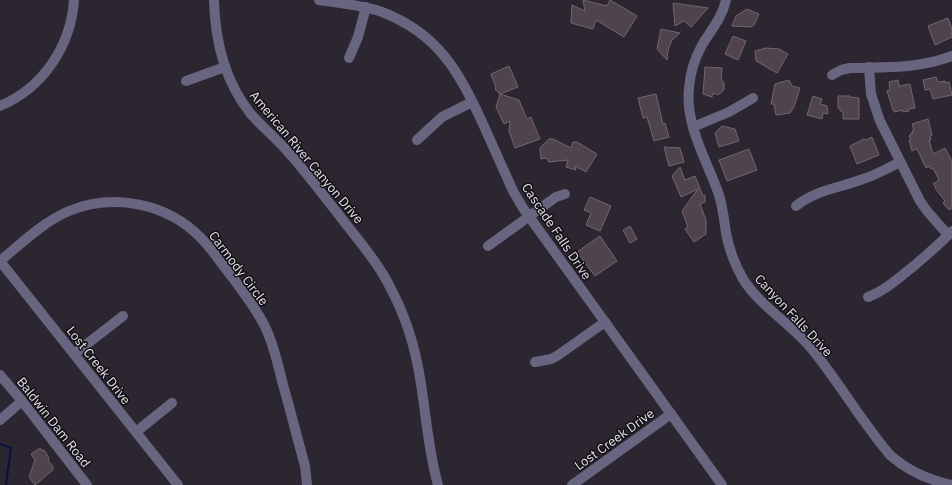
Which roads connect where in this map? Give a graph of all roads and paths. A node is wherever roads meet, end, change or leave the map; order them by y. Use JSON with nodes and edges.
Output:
{"nodes":[{"id":1,"x":74,"y":0,"type":"edge"},
{"id":2,"x":214,"y":0,"type":"edge"},
{"id":3,"x":319,"y":0,"type":"edge"},
{"id":4,"x":726,"y":0,"type":"edge"},
{"id":5,"x":366,"y":7,"type":"junction"},
{"id":6,"x":952,"y":56,"type":"edge"},
{"id":7,"x":349,"y":58,"type":"dead end"},
{"id":8,"x":225,"y":67,"type":"junction"},
{"id":9,"x":869,"y":67,"type":"junction"},
{"id":10,"x":832,"y":75,"type":"dead end"},
{"id":11,"x":186,"y":82,"type":"dead end"},
{"id":12,"x":753,"y":98,"type":"dead end"},
{"id":13,"x":472,"y":102,"type":"junction"},
{"id":14,"x":0,"y":106,"type":"edge"},
{"id":15,"x":693,"y":127,"type":"junction"},
{"id":16,"x":417,"y":140,"type":"dead end"},
{"id":17,"x":900,"y":162,"type":"junction"},
{"id":18,"x":565,"y":194,"type":"dead end"},
{"id":19,"x":796,"y":206,"type":"dead end"},
{"id":20,"x":529,"y":216,"type":"junction"},
{"id":21,"x":950,"y":233,"type":"edge"},
{"id":22,"x":488,"y":246,"type":"dead end"},
{"id":23,"x":0,"y":261,"type":"edge"},
{"id":24,"x":868,"y":297,"type":"dead end"},
{"id":25,"x":123,"y":316,"type":"dead end"},
{"id":26,"x":605,"y":322,"type":"junction"},
{"id":27,"x":74,"y":354,"type":"junction"},
{"id":28,"x":535,"y":362,"type":"dead end"},
{"id":29,"x":0,"y":375,"type":"edge"},
{"id":30,"x":22,"y":401,"type":"junction"},
{"id":31,"x":172,"y":403,"type":"dead end"},
{"id":32,"x":671,"y":414,"type":"junction"},
{"id":33,"x":0,"y":420,"type":"edge"},
{"id":34,"x":136,"y":432,"type":"junction"},
{"id":35,"x":935,"y":483,"type":"edge"},
{"id":36,"x":952,"y":484,"type":"edge"},
{"id":37,"x":87,"y":485,"type":"edge"},
{"id":38,"x":178,"y":485,"type":"edge"},
{"id":39,"x":307,"y":485,"type":"edge"},
{"id":40,"x":438,"y":485,"type":"edge"},
{"id":41,"x":572,"y":485,"type":"edge"},
{"id":42,"x":722,"y":485,"type":"edge"}],
"edges":[{"from":1,"to":14,"type":"street"},
{"from":2,"to":8,"type":"street","name":"American River Canyon Drive"},
{"from":3,"to":5,"type":"street","name":"Cascade Falls Drive"},
{"from":4,"to":15,"type":"street","name":"Canyon Falls Drive"},
{"from":5,"to":7,"type":"street"},
{"from":5,"to":13,"type":"street","name":"Cascade Falls Drive"},
{"from":6,"to":9,"type":"street"},
{"from":8,"to":11,"type":"street"},
{"from":8,"to":40,"type":"street","name":"American River Canyon Drive"},
{"from":9,"to":10,"type":"street"},
{"from":9,"to":17,"type":"street"},
{"from":12,"to":15,"type":"street"},
{"from":13,"to":16,"type":"street"},
{"from":13,"to":20,"type":"street","name":"Cascade Falls Drive"},
{"from":15,"to":35,"type":"street","name":"Canyon Falls Drive"},
{"from":17,"to":19,"type":"street"},
{"from":17,"to":21,"type":"street"},
{"from":18,"to":20,"type":"street"},
{"from":20,"to":22,"type":"street"},
{"from":20,"to":26,"type":"street","name":"Cascade Falls Drive"},
{"from":21,"to":24,"type":"street"},
{"from":23,"to":27,"type":"street","name":"Lost Creek Drive"},
{"from":23,"to":39,"type":"street","name":"Carmody Circle"},
{"from":25,"to":27,"type":"street"},
{"from":26,"to":28,"type":"street"},
{"from":26,"to":32,"type":"street","name":"Cascade Falls Drive"},
{"from":27,"to":34,"type":"street","name":"Lost Creek Drive"},
{"from":29,"to":30,"type":"street","name":"Baldwin Dam Road"},
{"from":30,"to":33,"type":"street"},
{"from":30,"to":37,"type":"street","name":"Baldwin Dam Road"},
{"from":31,"to":34,"type":"street"},
{"from":32,"to":41,"type":"street","name":"Lost Creek Drive"},
{"from":32,"to":42,"type":"street","name":"Cascade Falls Drive"},
{"from":34,"to":38,"type":"street","name":"Lost Creek Drive"},
{"from":35,"to":36,"type":"street","name":"Canyon Falls Drive"}]}
